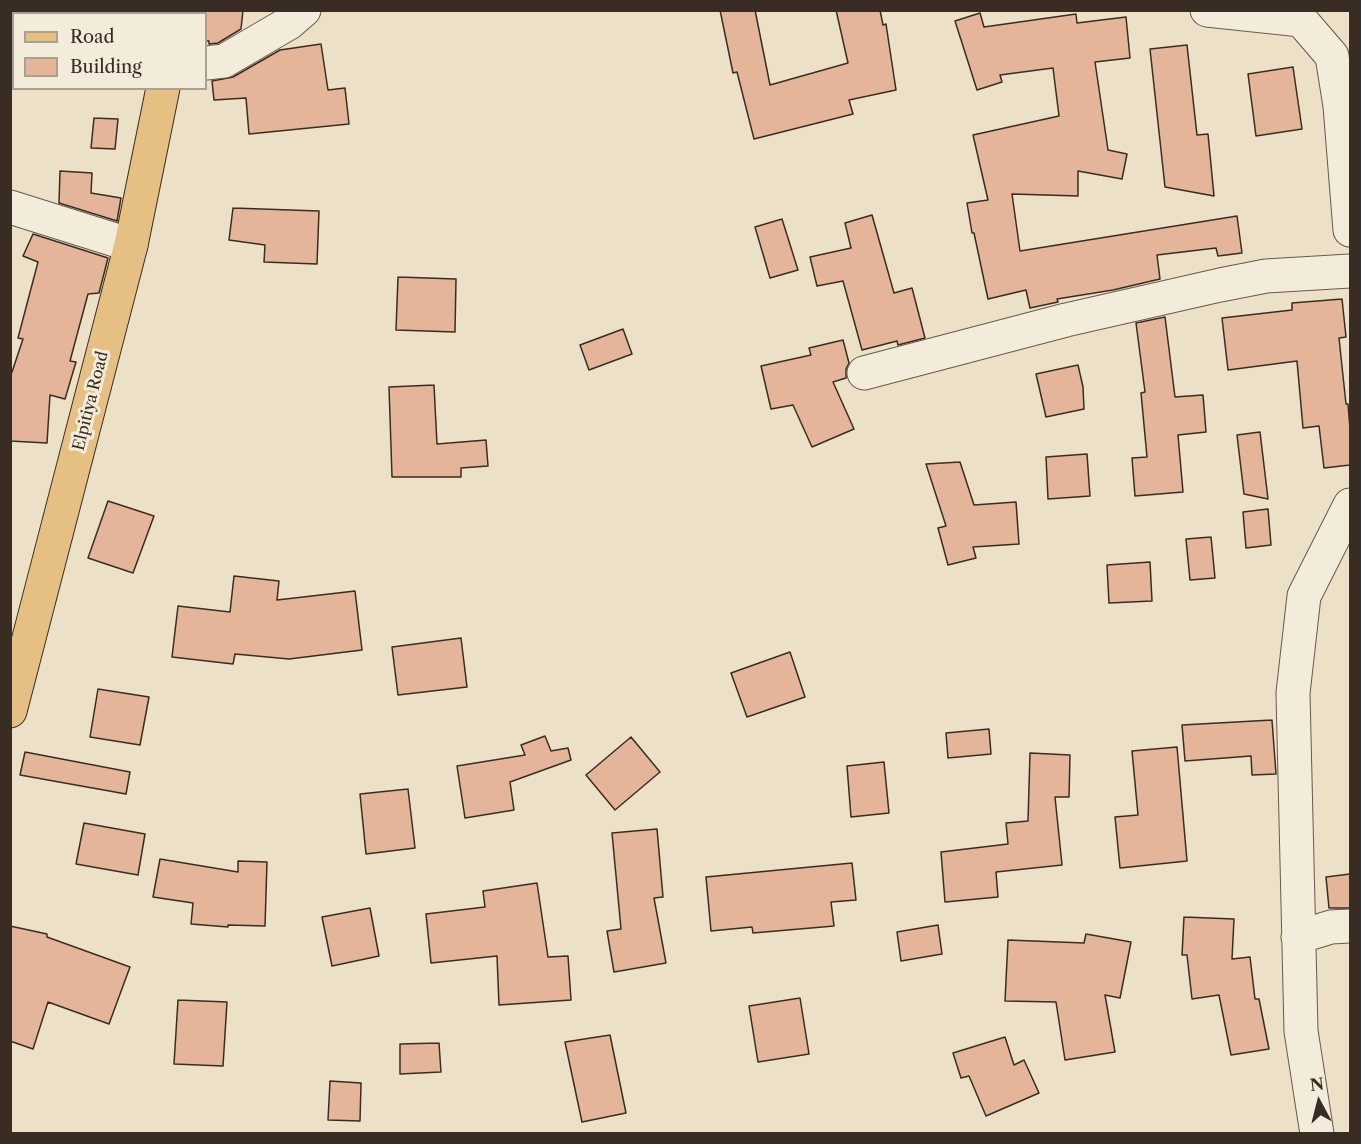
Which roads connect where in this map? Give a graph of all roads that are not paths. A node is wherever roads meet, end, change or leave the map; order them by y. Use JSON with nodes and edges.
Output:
{"nodes":[{"id":1,"x":304,"y":10,"type":"edge"},
{"id":2,"x":1207,"y":10,"type":"edge"},
{"id":3,"x":1317,"y":19,"type":"edge"},
{"id":4,"x":207,"y":63,"type":"edge"},
{"id":5,"x":163,"y":90,"type":"edge"},
{"id":6,"x":10,"y":207,"type":"edge"},
{"id":7,"x":1350,"y":230,"type":"edge"},
{"id":8,"x":130,"y":244,"type":"junction"},
{"id":9,"x":1350,"y":271,"type":"edge"},
{"id":10,"x":864,"y":373,"type":"dead end"},
{"id":11,"x":1350,"y":505,"type":"edge"},
{"id":12,"x":10,"y":711,"type":"edge"},
{"id":13,"x":1350,"y":926,"type":"edge"},
{"id":14,"x":1298,"y":937,"type":"junction"},
{"id":15,"x":1317,"y":1134,"type":"edge"}],
"edges":[{"from":1,"to":4,"type":"street"},
{"from":2,"to":3,"type":"street"},
{"from":3,"to":7,"type":"street"},
{"from":5,"to":8,"type":"main road","name":"Elpitiya Road"},
{"from":6,"to":8,"type":"street"},
{"from":8,"to":12,"type":"main road","name":"Elpitiya Road"},
{"from":9,"to":10,"type":"street"},
{"from":11,"to":14,"type":"street"},
{"from":13,"to":14,"type":"street"},
{"from":14,"to":15,"type":"street"}]}
